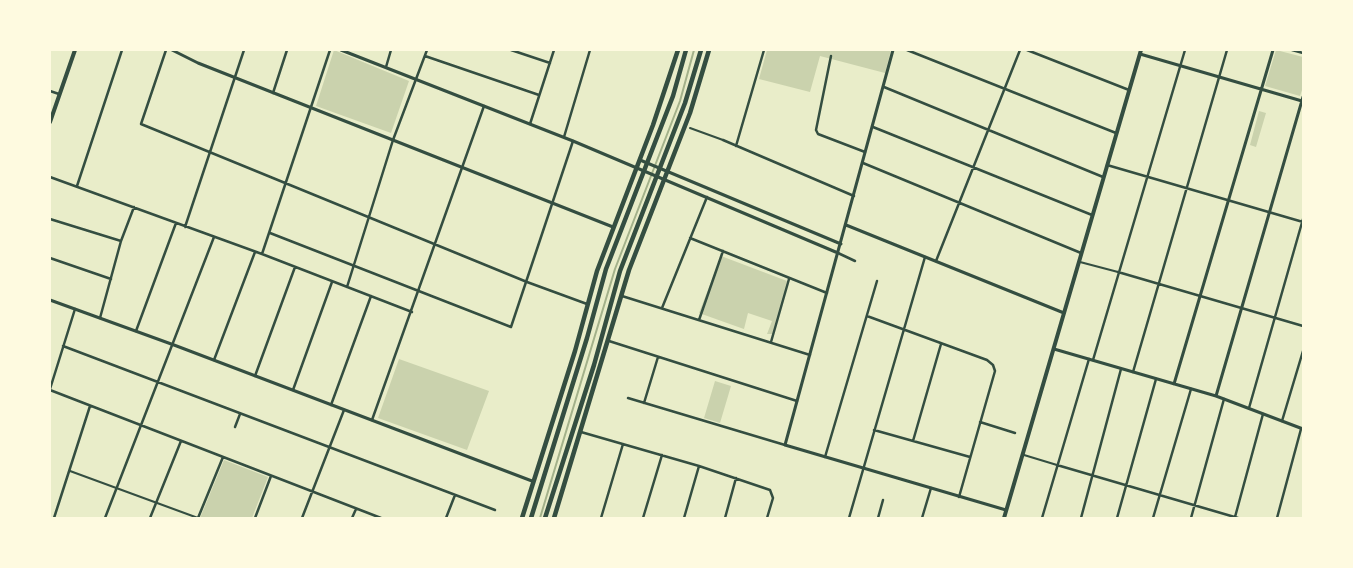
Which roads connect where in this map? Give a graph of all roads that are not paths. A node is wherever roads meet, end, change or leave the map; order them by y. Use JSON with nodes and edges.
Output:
{"nodes":[{"id":1,"x":75,"y":50,"type":"edge"},
{"id":2,"x":122,"y":50,"type":"edge"},
{"id":3,"x":166,"y":50,"type":"edge"},
{"id":4,"x":172,"y":50,"type":"edge"},
{"id":5,"x":244,"y":50,"type":"edge"},
{"id":6,"x":286,"y":50,"type":"edge"},
{"id":7,"x":330,"y":50,"type":"edge"},
{"id":8,"x":341,"y":50,"type":"edge"},
{"id":9,"x":391,"y":50,"type":"edge"},
{"id":10,"x":427,"y":50,"type":"edge"},
{"id":11,"x":511,"y":50,"type":"edge"},
{"id":12,"x":554,"y":50,"type":"edge"},
{"id":13,"x":590,"y":50,"type":"edge"},
{"id":14,"x":678,"y":50,"type":"edge"},
{"id":15,"x":686,"y":50,"type":"edge"},
{"id":16,"x":701,"y":50,"type":"edge"},
{"id":17,"x":709,"y":50,"type":"edge"},
{"id":18,"x":764,"y":50,"type":"edge"},
{"id":19,"x":893,"y":50,"type":"edge"},
{"id":20,"x":907,"y":50,"type":"edge"},
{"id":21,"x":1020,"y":50,"type":"edge"},
{"id":22,"x":1027,"y":50,"type":"edge"},
{"id":23,"x":1185,"y":50,"type":"edge"},
{"id":24,"x":1228,"y":50,"type":"edge"},
{"id":25,"x":1273,"y":50,"type":"edge"},
{"id":26,"x":1292,"y":50,"type":"edge"},
{"id":27,"x":1141,"y":52,"type":"edge"},
{"id":28,"x":1303,"y":53,"type":"edge"},
{"id":29,"x":425,"y":56,"type":"junction"},
{"id":30,"x":831,"y":56,"type":"dead end"},
{"id":31,"x":550,"y":63,"type":"junction"},
{"id":32,"x":1180,"y":66,"type":"junction"},
{"id":33,"x":386,"y":67,"type":"junction"},
{"id":34,"x":1220,"y":77,"type":"junction"},
{"id":35,"x":236,"y":78,"type":"junction"},
{"id":36,"x":415,"y":79,"type":"junction"},
{"id":37,"x":884,"y":87,"type":"junction"},
{"id":38,"x":1005,"y":88,"type":"junction"},
{"id":39,"x":1262,"y":89,"type":"junction"},
{"id":40,"x":1129,"y":90,"type":"junction"},
{"id":41,"x":50,"y":91,"type":"edge"},
{"id":42,"x":273,"y":93,"type":"junction"},
{"id":43,"x":61,"y":95,"type":"junction"},
{"id":44,"x":539,"y":96,"type":"junction"},
{"id":45,"x":1303,"y":100,"type":"edge"},
{"id":46,"x":484,"y":106,"type":"junction"},
{"id":47,"x":312,"y":108,"type":"junction"},
{"id":48,"x":50,"y":122,"type":"edge"},
{"id":49,"x":530,"y":124,"type":"junction"},
{"id":50,"x":873,"y":127,"type":"junction"},
{"id":51,"x":690,"y":128,"type":"dead end"},
{"id":52,"x":988,"y":130,"type":"junction"},
{"id":53,"x":1116,"y":133,"type":"junction"},
{"id":54,"x":564,"y":137,"type":"junction"},
{"id":55,"x":393,"y":140,"type":"junction"},
{"id":56,"x":722,"y":140,"type":"joint"},
{"id":57,"x":573,"y":141,"type":"junction"},
{"id":58,"x":736,"y":146,"type":"junction"},
{"id":59,"x":866,"y":152,"type":"junction"},
{"id":60,"x":210,"y":153,"type":"junction"},
{"id":61,"x":640,"y":160,"type":"junction"},
{"id":62,"x":863,"y":163,"type":"junction"},
{"id":63,"x":648,"y":164,"type":"junction"},
{"id":64,"x":1107,"y":165,"type":"junction"},
{"id":65,"x":462,"y":168,"type":"junction"},
{"id":66,"x":637,"y":168,"type":"junction"},
{"id":67,"x":658,"y":168,"type":"junction"},
{"id":68,"x":973,"y":168,"type":"junction"},
{"id":69,"x":645,"y":171,"type":"junction"},
{"id":70,"x":667,"y":172,"type":"junction"},
{"id":71,"x":655,"y":176,"type":"junction"},
{"id":72,"x":50,"y":177,"type":"edge"},
{"id":73,"x":1104,"y":177,"type":"junction"},
{"id":74,"x":1148,"y":177,"type":"junction"},
{"id":75,"x":664,"y":179,"type":"junction"},
{"id":76,"x":286,"y":184,"type":"junction"},
{"id":77,"x":77,"y":186,"type":"junction"},
{"id":78,"x":1187,"y":188,"type":"junction"},
{"id":79,"x":854,"y":196,"type":"junction"},
{"id":80,"x":706,"y":197,"type":"junction"},
{"id":81,"x":1227,"y":200,"type":"junction"},
{"id":82,"x":552,"y":203,"type":"junction"},
{"id":83,"x":959,"y":203,"type":"junction"},
{"id":84,"x":134,"y":207,"type":"junction"},
{"id":85,"x":1270,"y":213,"type":"junction"},
{"id":86,"x":1092,"y":214,"type":"junction"},
{"id":87,"x":369,"y":218,"type":"junction"},
{"id":88,"x":50,"y":219,"type":"edge"},
{"id":89,"x":1303,"y":221,"type":"edge"},
{"id":90,"x":176,"y":223,"type":"junction"},
{"id":91,"x":846,"y":225,"type":"junction"},
{"id":92,"x":185,"y":226,"type":"junction"},
{"id":93,"x":613,"y":228,"type":"junction"},
{"id":94,"x":270,"y":233,"type":"junction"},
{"id":95,"x":214,"y":237,"type":"junction"},
{"id":96,"x":690,"y":238,"type":"junction"},
{"id":97,"x":121,"y":241,"type":"junction"},
{"id":98,"x":841,"y":244,"type":"junction"},
{"id":99,"x":436,"y":246,"type":"junction"},
{"id":100,"x":723,"y":251,"type":"junction"},
{"id":101,"x":255,"y":252,"type":"junction"},
{"id":102,"x":838,"y":253,"type":"junction"},
{"id":103,"x":1081,"y":253,"type":"junction"},
{"id":104,"x":262,"y":254,"type":"junction"},
{"id":105,"x":925,"y":257,"type":"junction"},
{"id":106,"x":50,"y":258,"type":"edge"},
{"id":107,"x":855,"y":260,"type":"dead end"},
{"id":108,"x":936,"y":261,"type":"junction"},
{"id":109,"x":1079,"y":262,"type":"junction"},
{"id":110,"x":354,"y":265,"type":"junction"},
{"id":111,"x":295,"y":267,"type":"junction"},
{"id":112,"x":1118,"y":272,"type":"junction"},
{"id":113,"x":789,"y":278,"type":"junction"},
{"id":114,"x":111,"y":279,"type":"junction"},
{"id":115,"x":877,"y":281,"type":"dead end"},
{"id":116,"x":332,"y":282,"type":"junction"},
{"id":117,"x":527,"y":282,"type":"junction"},
{"id":118,"x":1159,"y":284,"type":"junction"},
{"id":119,"x":347,"y":287,"type":"junction"},
{"id":120,"x":419,"y":292,"type":"junction"},
{"id":121,"x":827,"y":293,"type":"junction"},
{"id":122,"x":371,"y":296,"type":"junction"},
{"id":123,"x":622,"y":296,"type":"junction"},
{"id":124,"x":1199,"y":296,"type":"junction"},
{"id":125,"x":50,"y":300,"type":"edge"},
{"id":126,"x":587,"y":304,"type":"junction"},
{"id":127,"x":662,"y":308,"type":"junction"},
{"id":128,"x":1242,"y":308,"type":"junction"},
{"id":129,"x":75,"y":309,"type":"junction"},
{"id":130,"x":412,"y":312,"type":"junction"},
{"id":131,"x":1064,"y":313,"type":"junction"},
{"id":132,"x":867,"y":316,"type":"junction"},
{"id":133,"x":100,"y":318,"type":"junction"},
{"id":134,"x":1275,"y":318,"type":"junction"},
{"id":135,"x":699,"y":320,"type":"junction"},
{"id":136,"x":1303,"y":326,"type":"edge"},
{"id":137,"x":903,"y":329,"type":"junction"},
{"id":138,"x":136,"y":331,"type":"junction"},
{"id":139,"x":609,"y":341,"type":"junction"},
{"id":140,"x":771,"y":342,"type":"junction"},
{"id":141,"x":941,"y":344,"type":"junction"},
{"id":142,"x":174,"y":345,"type":"junction"},
{"id":143,"x":63,"y":346,"type":"junction"},
{"id":144,"x":1054,"y":349,"type":"junction"},
{"id":145,"x":575,"y":351,"type":"junction"},
{"id":146,"x":1303,"y":352,"type":"edge"},
{"id":147,"x":810,"y":355,"type":"junction"},
{"id":148,"x":658,"y":357,"type":"junction"},
{"id":149,"x":214,"y":360,"type":"junction"},
{"id":150,"x":1091,"y":360,"type":"junction"},
{"id":151,"x":578,"y":367,"type":"junction"},
{"id":152,"x":1121,"y":369,"type":"junction"},
{"id":153,"x":1134,"y":372,"type":"junction"},
{"id":154,"x":254,"y":376,"type":"junction"},
{"id":155,"x":1156,"y":379,"type":"junction"},
{"id":156,"x":597,"y":381,"type":"junction"},
{"id":157,"x":159,"y":382,"type":"junction"},
{"id":158,"x":1174,"y":384,"type":"junction"},
{"id":159,"x":50,"y":389,"type":"edge"},
{"id":160,"x":1191,"y":389,"type":"junction"},
{"id":161,"x":293,"y":390,"type":"junction"},
{"id":162,"x":585,"y":391,"type":"junction"},
{"id":163,"x":1216,"y":396,"type":"junction"},
{"id":164,"x":568,"y":397,"type":"junction"},
{"id":165,"x":628,"y":398,"type":"dead end"},
{"id":166,"x":1224,"y":399,"type":"junction"},
{"id":167,"x":797,"y":401,"type":"junction"},
{"id":168,"x":644,"y":403,"type":"junction"},
{"id":169,"x":331,"y":405,"type":"junction"},
{"id":170,"x":90,"y":406,"type":"junction"},
{"id":171,"x":556,"y":407,"type":"junction"},
{"id":172,"x":1248,"y":408,"type":"junction"},
{"id":173,"x":344,"y":410,"type":"junction"},
{"id":174,"x":240,"y":414,"type":"junction"},
{"id":175,"x":1263,"y":414,"type":"junction"},
{"id":176,"x":372,"y":420,"type":"junction"},
{"id":177,"x":1282,"y":421,"type":"junction"},
{"id":178,"x":980,"y":422,"type":"junction"},
{"id":179,"x":142,"y":426,"type":"junction"},
{"id":180,"x":235,"y":428,"type":"dead end"},
{"id":181,"x":1302,"y":429,"type":"edge"},
{"id":182,"x":874,"y":430,"type":"junction"},
{"id":183,"x":581,"y":432,"type":"junction"},
{"id":184,"x":1015,"y":433,"type":"dead end"},
{"id":185,"x":182,"y":441,"type":"junction"},
{"id":186,"x":913,"y":441,"type":"junction"},
{"id":187,"x":623,"y":444,"type":"junction"},
{"id":188,"x":785,"y":445,"type":"junction"},
{"id":189,"x":330,"y":448,"type":"junction"},
{"id":190,"x":662,"y":455,"type":"junction"},
{"id":191,"x":1023,"y":455,"type":"junction"},
{"id":192,"x":223,"y":457,"type":"junction"},
{"id":193,"x":825,"y":457,"type":"junction"},
{"id":194,"x":970,"y":457,"type":"junction"},
{"id":195,"x":1057,"y":465,"type":"junction"},
{"id":196,"x":699,"y":466,"type":"junction"},
{"id":197,"x":863,"y":468,"type":"junction"},
{"id":198,"x":70,"y":471,"type":"junction"},
{"id":199,"x":1092,"y":475,"type":"junction"},
{"id":200,"x":271,"y":476,"type":"junction"},
{"id":201,"x":736,"y":478,"type":"junction"},
{"id":202,"x":532,"y":481,"type":"junction"},
{"id":203,"x":1126,"y":485,"type":"junction"},
{"id":204,"x":116,"y":488,"type":"junction"},
{"id":205,"x":931,"y":488,"type":"junction"},
{"id":206,"x":312,"y":492,"type":"junction"},
{"id":207,"x":454,"y":495,"type":"junction"},
{"id":208,"x":1159,"y":495,"type":"junction"},
{"id":209,"x":959,"y":496,"type":"junction"},
{"id":210,"x":883,"y":500,"type":"dead end"},
{"id":211,"x":156,"y":504,"type":"junction"},
{"id":212,"x":1194,"y":505,"type":"junction"},
{"id":213,"x":356,"y":509,"type":"junction"},
{"id":214,"x":495,"y":510,"type":"dead end"},
{"id":215,"x":1006,"y":510,"type":"junction"},
{"id":216,"x":54,"y":518,"type":"edge"},
{"id":217,"x":105,"y":518,"type":"edge"},
{"id":218,"x":150,"y":518,"type":"edge"},
{"id":219,"x":198,"y":518,"type":"edge"},
{"id":220,"x":255,"y":518,"type":"edge"},
{"id":221,"x":302,"y":518,"type":"edge"},
{"id":222,"x":352,"y":518,"type":"edge"},
{"id":223,"x":380,"y":518,"type":"edge"},
{"id":224,"x":446,"y":518,"type":"edge"},
{"id":225,"x":522,"y":518,"type":"edge"},
{"id":226,"x":531,"y":518,"type":"edge"},
{"id":227,"x":545,"y":518,"type":"edge"},
{"id":228,"x":554,"y":518,"type":"edge"},
{"id":229,"x":601,"y":518,"type":"edge"},
{"id":230,"x":643,"y":518,"type":"edge"},
{"id":231,"x":684,"y":518,"type":"edge"},
{"id":232,"x":725,"y":518,"type":"edge"},
{"id":233,"x":768,"y":518,"type":"edge"},
{"id":234,"x":849,"y":518,"type":"edge"},
{"id":235,"x":878,"y":518,"type":"edge"},
{"id":236,"x":922,"y":518,"type":"edge"},
{"id":237,"x":1004,"y":518,"type":"edge"},
{"id":238,"x":1042,"y":518,"type":"edge"},
{"id":239,"x":1081,"y":518,"type":"edge"},
{"id":240,"x":1117,"y":518,"type":"edge"},
{"id":241,"x":1153,"y":518,"type":"edge"},
{"id":242,"x":1191,"y":518,"type":"edge"},
{"id":243,"x":1236,"y":518,"type":"edge"},
{"id":244,"x":1277,"y":518,"type":"edge"}],
"edges":[{"from":1,"to":43,"type":"main road"},
{"from":2,"to":77,"type":"street"},
{"from":3,"to":60,"type":"street"},
{"from":4,"to":35,"type":"street"},
{"from":5,"to":35,"type":"street"},
{"from":6,"to":42,"type":"street"},
{"from":7,"to":47,"type":"street"},
{"from":8,"to":33,"type":"street"},
{"from":9,"to":33,"type":"street"},
{"from":10,"to":29,"type":"street"},
{"from":11,"to":31,"type":"street"},
{"from":12,"to":31,"type":"street"},
{"from":13,"to":54,"type":"street"},
{"from":14,"to":61,"type":"highway"},
{"from":15,"to":63,"type":"highway"},
{"from":16,"to":67,"type":"highway"},
{"from":17,"to":70,"type":"highway"},
{"from":18,"to":58,"type":"street"},
{"from":19,"to":37,"type":"street"},
{"from":20,"to":38,"type":"street"},
{"from":21,"to":38,"type":"street"},
{"from":22,"to":40,"type":"street"},
{"from":23,"to":32,"type":"street"},
{"from":24,"to":34,"type":"street"},
{"from":25,"to":39,"type":"street"},
{"from":26,"to":28,"type":"street"},
{"from":27,"to":32,"type":"street"},
{"from":27,"to":40,"type":"main road"},
{"from":29,"to":36,"type":"street"},
{"from":29,"to":44,"type":"street"},
{"from":30,"to":59,"type":"street"},
{"from":31,"to":44,"type":"street"},
{"from":32,"to":34,"type":"street"},
{"from":32,"to":74,"type":"street"},
{"from":33,"to":36,"type":"street"},
{"from":34,"to":39,"type":"street"},
{"from":34,"to":78,"type":"street"},
{"from":35,"to":42,"type":"street"},
{"from":35,"to":60,"type":"street"},
{"from":36,"to":46,"type":"street"},
{"from":36,"to":55,"type":"street"},
{"from":37,"to":50,"type":"street"},
{"from":37,"to":52,"type":"street"},
{"from":38,"to":52,"type":"street"},
{"from":38,"to":53,"type":"street"},
{"from":39,"to":45,"type":"street"},
{"from":39,"to":81,"type":"street"},
{"from":40,"to":53,"type":"main road"},
{"from":41,"to":43,"type":"street"},
{"from":42,"to":47,"type":"street"},
{"from":43,"to":48,"type":"main road"},
{"from":44,"to":49,"type":"street"},
{"from":45,"to":85,"type":"street"},
{"from":46,"to":49,"type":"street"},
{"from":46,"to":65,"type":"street"},
{"from":47,"to":55,"type":"street"},
{"from":47,"to":76,"type":"street"},
{"from":49,"to":54,"type":"street"},
{"from":50,"to":59,"type":"street"},
{"from":50,"to":68,"type":"street"},
{"from":51,"to":56,"type":"street"},
{"from":52,"to":68,"type":"street"},
{"from":52,"to":73,"type":"street"},
{"from":53,"to":64,"type":"main road"},
{"from":54,"to":57,"type":"street"},
{"from":55,"to":65,"type":"street"},
{"from":55,"to":87,"type":"street"},
{"from":56,"to":58,"type":"street"},
{"from":57,"to":66,"type":"street"},
{"from":57,"to":82,"type":"street"},
{"from":58,"to":79,"type":"street"},
{"from":59,"to":62,"type":"street"},
{"from":60,"to":76,"type":"street"},
{"from":60,"to":92,"type":"street"},
{"from":61,"to":63,"type":"street"},
{"from":61,"to":66,"type":"highway"},
{"from":62,"to":79,"type":"street"},
{"from":62,"to":83,"type":"street"},
{"from":63,"to":67,"type":"street"},
{"from":63,"to":69,"type":"highway"},
{"from":64,"to":73,"type":"main road"},
{"from":64,"to":74,"type":"street"},
{"from":65,"to":82,"type":"street"},
{"from":65,"to":99,"type":"street"},
{"from":66,"to":69,"type":"street"},
{"from":66,"to":93,"type":"highway"},
{"from":67,"to":70,"type":"street"},
{"from":67,"to":71,"type":"highway"},
{"from":68,"to":83,"type":"street"},
{"from":68,"to":86,"type":"street"},
{"from":69,"to":71,"type":"street"},
{"from":69,"to":151,"type":"highway"},
{"from":70,"to":75,"type":"highway"},
{"from":70,"to":98,"type":"street"},
{"from":71,"to":75,"type":"street"},
{"from":71,"to":162,"type":"highway"},
{"from":72,"to":77,"type":"street"},
{"from":73,"to":86,"type":"main road"},
{"from":74,"to":78,"type":"street"},
{"from":74,"to":112,"type":"street"},
{"from":75,"to":80,"type":"street"},
{"from":75,"to":123,"type":"highway"},
{"from":76,"to":87,"type":"street"},
{"from":76,"to":94,"type":"street"},
{"from":77,"to":84,"type":"street"},
{"from":78,"to":81,"type":"street"},
{"from":78,"to":118,"type":"street"},
{"from":79,"to":91,"type":"street"},
{"from":80,"to":96,"type":"street"},
{"from":80,"to":102,"type":"street"},
{"from":81,"to":85,"type":"street"},
{"from":81,"to":124,"type":"street"},
{"from":82,"to":93,"type":"street"},
{"from":82,"to":117,"type":"street"},
{"from":83,"to":103,"type":"street"},
{"from":83,"to":108,"type":"street"},
{"from":84,"to":90,"type":"street"},
{"from":84,"to":97,"type":"street"},
{"from":85,"to":89,"type":"street"},
{"from":85,"to":128,"type":"street"},
{"from":86,"to":103,"type":"main road"},
{"from":87,"to":99,"type":"street"},
{"from":87,"to":110,"type":"street"},
{"from":88,"to":97,"type":"street"},
{"from":89,"to":134,"type":"street"},
{"from":90,"to":92,"type":"street"},
{"from":90,"to":138,"type":"street"},
{"from":91,"to":98,"type":"street"},
{"from":91,"to":105,"type":"street"},
{"from":92,"to":95,"type":"street"},
{"from":93,"to":126,"type":"highway"},
{"from":94,"to":104,"type":"street"},
{"from":94,"to":110,"type":"street"},
{"from":95,"to":101,"type":"street"},
{"from":95,"to":142,"type":"street"},
{"from":96,"to":100,"type":"street"},
{"from":96,"to":127,"type":"street"},
{"from":97,"to":114,"type":"street"},
{"from":98,"to":102,"type":"street"},
{"from":99,"to":117,"type":"street"},
{"from":99,"to":120,"type":"street"},
{"from":100,"to":113,"type":"street"},
{"from":100,"to":135,"type":"street"},
{"from":101,"to":104,"type":"street"},
{"from":101,"to":149,"type":"street"},
{"from":102,"to":107,"type":"street"},
{"from":102,"to":121,"type":"street"},
{"from":103,"to":109,"type":"main road"},
{"from":104,"to":111,"type":"street"},
{"from":105,"to":108,"type":"street"},
{"from":105,"to":137,"type":"street"},
{"from":106,"to":114,"type":"street"},
{"from":108,"to":131,"type":"street"},
{"from":109,"to":112,"type":"street"},
{"from":109,"to":131,"type":"main road"},
{"from":110,"to":119,"type":"street"},
{"from":110,"to":120,"type":"street"},
{"from":111,"to":116,"type":"street"},
{"from":111,"to":154,"type":"street"},
{"from":112,"to":118,"type":"street"},
{"from":112,"to":150,"type":"street"},
{"from":113,"to":121,"type":"street"},
{"from":113,"to":140,"type":"street"},
{"from":114,"to":133,"type":"street"},
{"from":115,"to":132,"type":"street"},
{"from":116,"to":119,"type":"street"},
{"from":116,"to":161,"type":"street"},
{"from":117,"to":120,"type":"street"},
{"from":117,"to":126,"type":"street"},
{"from":118,"to":124,"type":"street"},
{"from":118,"to":153,"type":"street"},
{"from":119,"to":122,"type":"street"},
{"from":120,"to":130,"type":"street"},
{"from":121,"to":147,"type":"street"},
{"from":122,"to":130,"type":"street"},
{"from":122,"to":169,"type":"street"},
{"from":123,"to":127,"type":"street"},
{"from":123,"to":139,"type":"highway"},
{"from":124,"to":128,"type":"street"},
{"from":124,"to":158,"type":"street"},
{"from":125,"to":129,"type":"street"},
{"from":126,"to":145,"type":"highway"},
{"from":127,"to":135,"type":"street"},
{"from":128,"to":134,"type":"street"},
{"from":128,"to":163,"type":"street"},
{"from":129,"to":133,"type":"street"},
{"from":129,"to":143,"type":"street"},
{"from":130,"to":176,"type":"street"},
{"from":131,"to":144,"type":"main road"},
{"from":132,"to":137,"type":"street"},
{"from":132,"to":193,"type":"street"},
{"from":133,"to":138,"type":"street"},
{"from":134,"to":136,"type":"street"},
{"from":134,"to":172,"type":"street"},
{"from":135,"to":140,"type":"street"},
{"from":137,"to":141,"type":"street"},
{"from":137,"to":182,"type":"street"},
{"from":138,"to":142,"type":"street"},
{"from":139,"to":148,"type":"street"},
{"from":139,"to":156,"type":"highway"},
{"from":140,"to":147,"type":"street"},
{"from":141,"to":178,"type":"street"},
{"from":141,"to":186,"type":"street"},
{"from":142,"to":149,"type":"street"},
{"from":142,"to":157,"type":"street"},
{"from":143,"to":157,"type":"street"},
{"from":143,"to":159,"type":"street"},
{"from":144,"to":150,"type":"street"},
{"from":144,"to":191,"type":"main road"},
{"from":145,"to":151,"type":"highway"},
{"from":145,"to":171,"type":"highway"},
{"from":146,"to":177,"type":"street"},
{"from":147,"to":167,"type":"street"},
{"from":148,"to":167,"type":"street"},
{"from":148,"to":168,"type":"street"},
{"from":149,"to":154,"type":"street"},
{"from":150,"to":152,"type":"street"},
{"from":150,"to":195,"type":"street"},
{"from":151,"to":164,"type":"highway"},
{"from":152,"to":153,"type":"street"},
{"from":152,"to":199,"type":"street"},
{"from":153,"to":155,"type":"street"},
{"from":154,"to":161,"type":"street"},
{"from":155,"to":158,"type":"street"},
{"from":155,"to":203,"type":"street"},
{"from":156,"to":162,"type":"highway"},
{"from":156,"to":183,"type":"highway"},
{"from":157,"to":174,"type":"street"},
{"from":157,"to":179,"type":"street"},
{"from":158,"to":160,"type":"street"},
{"from":159,"to":170,"type":"street"},
{"from":160,"to":163,"type":"street"},
{"from":160,"to":208,"type":"street"},
{"from":161,"to":169,"type":"street"},
{"from":162,"to":227,"type":"highway"},
{"from":163,"to":166,"type":"street"},
{"from":164,"to":171,"type":"highway"},
{"from":164,"to":226,"type":"highway"},
{"from":165,"to":168,"type":"street"},
{"from":166,"to":172,"type":"street"},
{"from":166,"to":212,"type":"street"},
{"from":167,"to":188,"type":"street"},
{"from":168,"to":188,"type":"street"},
{"from":169,"to":173,"type":"street"},
{"from":170,"to":179,"type":"street"},
{"from":170,"to":198,"type":"street"},
{"from":171,"to":202,"type":"highway"},
{"from":172,"to":175,"type":"street"},
{"from":173,"to":176,"type":"street"},
{"from":173,"to":189,"type":"street"},
{"from":174,"to":180,"type":"street"},
{"from":174,"to":189,"type":"street"},
{"from":175,"to":177,"type":"street"},
{"from":175,"to":243,"type":"street"},
{"from":176,"to":202,"type":"street"},
{"from":177,"to":181,"type":"street"},
{"from":178,"to":184,"type":"street"},
{"from":178,"to":194,"type":"street"},
{"from":179,"to":185,"type":"street"},
{"from":179,"to":204,"type":"street"},
{"from":181,"to":244,"type":"street"},
{"from":182,"to":186,"type":"street"},
{"from":182,"to":197,"type":"street"},
{"from":183,"to":187,"type":"street"},
{"from":183,"to":228,"type":"highway"},
{"from":185,"to":192,"type":"street"},
{"from":185,"to":211,"type":"street"},
{"from":186,"to":194,"type":"street"},
{"from":187,"to":190,"type":"street"},
{"from":187,"to":229,"type":"street"},
{"from":188,"to":193,"type":"street"},
{"from":189,"to":206,"type":"street"},
{"from":189,"to":207,"type":"street"},
{"from":190,"to":196,"type":"street"},
{"from":190,"to":230,"type":"street"},
{"from":191,"to":195,"type":"street"},
{"from":191,"to":215,"type":"main road"},
{"from":192,"to":200,"type":"street"},
{"from":192,"to":219,"type":"street"},
{"from":193,"to":197,"type":"street"},
{"from":194,"to":209,"type":"street"},
{"from":195,"to":199,"type":"street"},
{"from":195,"to":238,"type":"street"},
{"from":196,"to":201,"type":"street"},
{"from":196,"to":231,"type":"street"},
{"from":197,"to":205,"type":"street"},
{"from":197,"to":234,"type":"street"},
{"from":198,"to":204,"type":"street"},
{"from":198,"to":216,"type":"street"},
{"from":199,"to":203,"type":"street"},
{"from":199,"to":239,"type":"street"},
{"from":200,"to":206,"type":"street"},
{"from":200,"to":220,"type":"street"},
{"from":201,"to":232,"type":"street"},
{"from":201,"to":233,"type":"street"},
{"from":202,"to":225,"type":"highway"},
{"from":203,"to":208,"type":"street"},
{"from":203,"to":240,"type":"street"},
{"from":204,"to":211,"type":"street"},
{"from":204,"to":217,"type":"street"},
{"from":205,"to":209,"type":"street"},
{"from":205,"to":236,"type":"street"},
{"from":206,"to":213,"type":"street"},
{"from":206,"to":221,"type":"street"},
{"from":207,"to":214,"type":"street"},
{"from":207,"to":224,"type":"street"},
{"from":208,"to":212,"type":"street"},
{"from":208,"to":241,"type":"street"},
{"from":209,"to":215,"type":"street"},
{"from":210,"to":235,"type":"street"},
{"from":211,"to":218,"type":"street"},
{"from":211,"to":219,"type":"street"},
{"from":212,"to":242,"type":"street"},
{"from":212,"to":243,"type":"street"},
{"from":213,"to":222,"type":"street"},
{"from":213,"to":223,"type":"street"},
{"from":215,"to":237,"type":"main road"}]}
